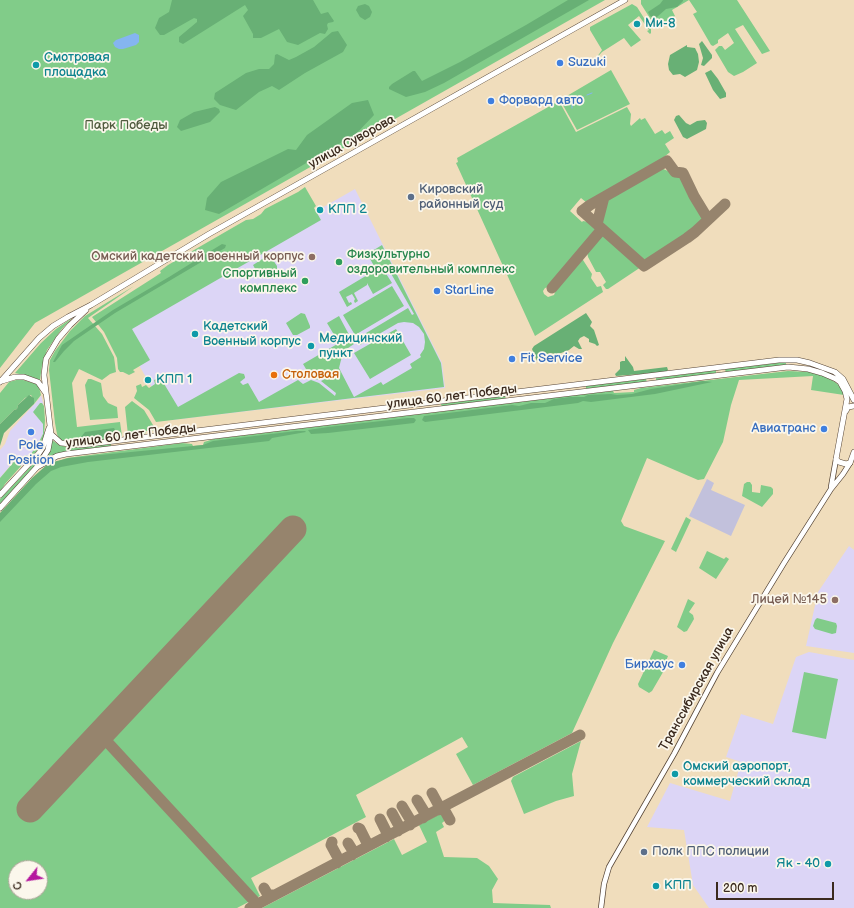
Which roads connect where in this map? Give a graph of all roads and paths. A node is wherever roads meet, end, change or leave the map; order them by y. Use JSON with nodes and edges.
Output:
{"nodes":[{"id":1,"x":625,"y":0,"type":"edge"},
{"id":2,"x":91,"y":305,"type":"junction"},
{"id":3,"x":720,"y":367,"type":"junction"},
{"id":4,"x":720,"y":376,"type":"junction"},
{"id":5,"x":0,"y":382,"type":"edge"},
{"id":6,"x":580,"y":385,"type":"junction"},
{"id":7,"x":581,"y":392,"type":"junction"},
{"id":8,"x":46,"y":394,"type":"junction"},
{"id":9,"x":854,"y":400,"type":"edge"},
{"id":10,"x":436,"y":402,"type":"junction"},
{"id":11,"x":854,"y":406,"type":"edge"},
{"id":12,"x":436,"y":410,"type":"junction"},
{"id":13,"x":846,"y":410,"type":"junction"},
{"id":14,"x":49,"y":424,"type":"junction"},
{"id":15,"x":247,"y":425,"type":"junction"},
{"id":16,"x":179,"y":433,"type":"junction"},
{"id":17,"x":248,"y":433,"type":"junction"},
{"id":18,"x":51,"y":434,"type":"junction"},
{"id":19,"x":115,"y":441,"type":"junction"},
{"id":20,"x":180,"y":441,"type":"junction"},
{"id":21,"x":116,"y":449,"type":"junction"},
{"id":22,"x":854,"y":452,"type":"edge"},
{"id":23,"x":836,"y":459,"type":"junction"},
{"id":24,"x":850,"y":463,"type":"junction"},
{"id":25,"x":38,"y":468,"type":"junction"},
{"id":26,"x":831,"y":489,"type":"junction"},
{"id":27,"x":0,"y":495,"type":"edge"},
{"id":28,"x":0,"y":508,"type":"edge"},
{"id":29,"x":601,"y":908,"type":"edge"}],
"edges":[{"from":1,"to":2,"type":"main road","name":"улица Суворова"},
{"from":2,"to":5,"type":"main road"},
{"from":2,"to":8,"type":"main road"},
{"from":3,"to":4,"type":"main road"},
{"from":3,"to":6,"type":"main road","name":"улица 60 лет Победы"},
{"from":3,"to":9,"type":"main road","name":"улица 60 лет Победы"},
{"from":4,"to":7,"type":"main road","name":"улица 60 лет Победы"},
{"from":4,"to":13,"type":"main road","name":"улица 60 лет Победы"},
{"from":5,"to":8,"type":"main road"},
{"from":6,"to":7,"type":"main road"},
{"from":6,"to":10,"type":"main road","name":"улица 60 лет Победы"},
{"from":7,"to":12,"type":"main road","name":"улица 60 лет Победы"},
{"from":8,"to":14,"type":"main road"},
{"from":10,"to":12,"type":"main road"},
{"from":10,"to":15,"type":"main road","name":"улица 60 лет Победы"},
{"from":11,"to":13,"type":"main road"},
{"from":12,"to":17,"type":"main road","name":"улица 60 лет Победы"},
{"from":13,"to":23,"type":"main road","name":"улица 60 лет Победы"},
{"from":14,"to":18,"type":"main road"},
{"from":14,"to":27,"type":"main road"},
{"from":15,"to":16,"type":"main road","name":"улица 60 лет Победы"},
{"from":15,"to":17,"type":"main road"},
{"from":16,"to":19,"type":"main road","name":"улица 60 лет Победы"},
{"from":16,"to":20,"type":"main road"},
{"from":17,"to":20,"type":"main road","name":"улица 60 лет Победы"},
{"from":18,"to":19,"type":"main road","name":"улица 60 лет Победы"},
{"from":18,"to":25,"type":"main road"},
{"from":19,"to":21,"type":"main road"},
{"from":20,"to":21,"type":"main road","name":"улица 60 лет Победы"},
{"from":21,"to":25,"type":"main road","name":"улица 60 лет Победы"},
{"from":22,"to":24,"type":"main road"},
{"from":23,"to":24,"type":"main road"},
{"from":23,"to":26,"type":"main road","name":"улица 60 лет Победы"},
{"from":24,"to":26,"type":"main road"},
{"from":25,"to":28,"type":"main road"},
{"from":26,"to":29,"type":"main road","name":"Транссибирская улица"}]}
